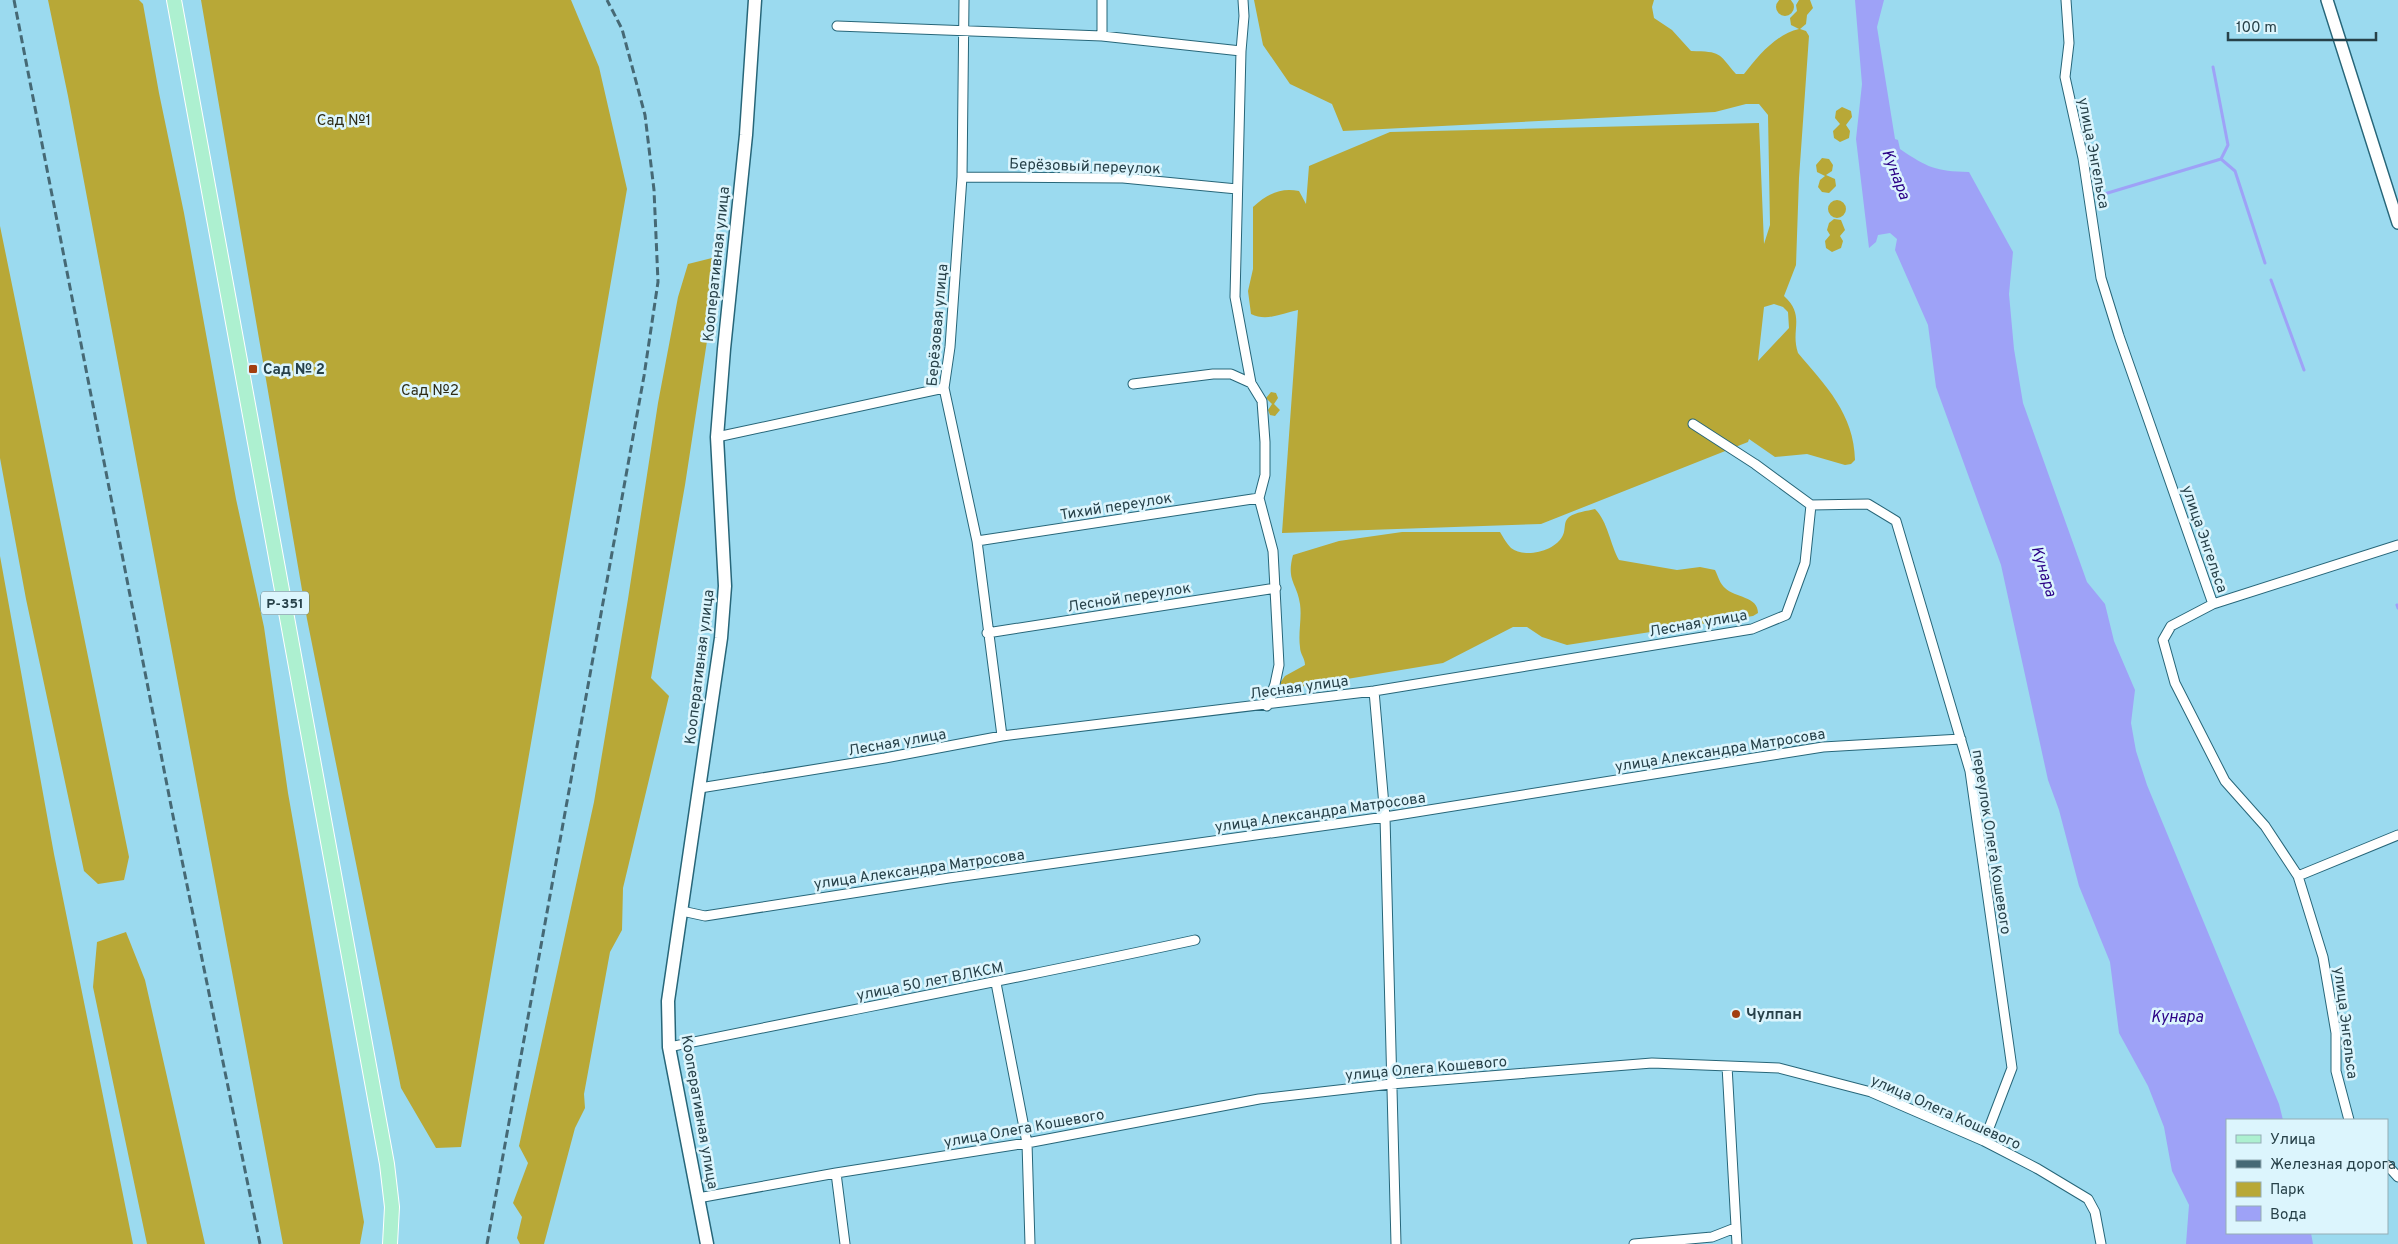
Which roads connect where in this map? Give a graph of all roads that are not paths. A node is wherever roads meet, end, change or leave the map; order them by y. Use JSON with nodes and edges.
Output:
{"nodes":[{"id":1,"x":174,"y":0,"type":"edge"},
{"id":2,"x":755,"y":0,"type":"edge"},
{"id":3,"x":964,"y":0,"type":"edge"},
{"id":4,"x":1102,"y":0,"type":"edge"},
{"id":5,"x":1243,"y":0,"type":"edge"},
{"id":6,"x":2066,"y":0,"type":"edge"},
{"id":7,"x":2327,"y":0,"type":"edge"},
{"id":8,"x":837,"y":26,"type":"dead end"},
{"id":9,"x":964,"y":29,"type":"junction"},
{"id":10,"x":1102,"y":36,"type":"junction"},
{"id":11,"x":1241,"y":51,"type":"junction"},
{"id":12,"x":962,"y":177,"type":"junction"},
{"id":13,"x":1237,"y":189,"type":"junction"},
{"id":14,"x":2398,"y":223,"type":"edge"},
{"id":15,"x":1251,"y":383,"type":"junction"},
{"id":16,"x":1134,"y":384,"type":"dead end"},
{"id":17,"x":944,"y":388,"type":"junction"},
{"id":18,"x":1693,"y":424,"type":"dead end"},
{"id":19,"x":718,"y":437,"type":"junction"},
{"id":20,"x":1259,"y":498,"type":"junction"},
{"id":21,"x":1812,"y":505,"type":"junction"},
{"id":22,"x":976,"y":541,"type":"junction"},
{"id":23,"x":2398,"y":546,"type":"edge"},
{"id":24,"x":1276,"y":588,"type":"junction"},
{"id":25,"x":2213,"y":604,"type":"junction"},
{"id":26,"x":987,"y":633,"type":"junction"},
{"id":27,"x":1374,"y":691,"type":"junction"},
{"id":28,"x":1266,"y":706,"type":"junction"},
{"id":29,"x":1002,"y":736,"type":"junction"},
{"id":30,"x":1961,"y":739,"type":"junction"},
{"id":31,"x":700,"y":788,"type":"junction"},
{"id":32,"x":1385,"y":817,"type":"junction"},
{"id":33,"x":2398,"y":835,"type":"edge"},
{"id":34,"x":2298,"y":876,"type":"junction"},
{"id":35,"x":682,"y":911,"type":"junction"},
{"id":36,"x":1195,"y":940,"type":"dead end"},
{"id":37,"x":996,"y":983,"type":"junction"},
{"id":38,"x":670,"y":1047,"type":"junction"},
{"id":39,"x":1727,"y":1066,"type":"junction"},
{"id":40,"x":1391,"y":1084,"type":"junction"},
{"id":41,"x":2349,"y":1119,"type":"edge"},
{"id":42,"x":1984,"y":1141,"type":"junction"},
{"id":43,"x":1026,"y":1143,"type":"junction"},
{"id":44,"x":2388,"y":1166,"type":"edge"},
{"id":45,"x":836,"y":1173,"type":"junction"},
{"id":46,"x":2398,"y":1177,"type":"edge"},
{"id":47,"x":698,"y":1198,"type":"junction"},
{"id":48,"x":1735,"y":1228,"type":"junction"},
{"id":49,"x":390,"y":1244,"type":"edge"},
{"id":50,"x":707,"y":1244,"type":"edge"},
{"id":51,"x":845,"y":1244,"type":"edge"},
{"id":52,"x":1030,"y":1244,"type":"edge"},
{"id":53,"x":1396,"y":1244,"type":"edge"},
{"id":54,"x":1634,"y":1244,"type":"edge"},
{"id":55,"x":1737,"y":1244,"type":"edge"},
{"id":56,"x":2101,"y":1244,"type":"edge"}],
"edges":[{"from":1,"to":49,"type":"main road","number":"Р-351"},
{"from":2,"to":19,"type":"main road","name":"Кооперативная улица"},
{"from":3,"to":9,"type":"street","name":"Берёзовая улица"},
{"from":4,"to":10,"type":"street"},
{"from":5,"to":11,"type":"street"},
{"from":6,"to":25,"type":"street","name":"улица Энгельса"},
{"from":7,"to":14,"type":"street"},
{"from":8,"to":9,"type":"street"},
{"from":9,"to":10,"type":"street"},
{"from":9,"to":12,"type":"street","name":"Берёзовая улица"},
{"from":10,"to":11,"type":"street"},
{"from":11,"to":13,"type":"street"},
{"from":12,"to":13,"type":"street","name":"Берёзовый переулок"},
{"from":12,"to":17,"type":"street","name":"Берёзовая улица"},
{"from":13,"to":15,"type":"street"},
{"from":15,"to":16,"type":"street"},
{"from":15,"to":20,"type":"street"},
{"from":17,"to":19,"type":"street"},
{"from":17,"to":22,"type":"street","name":"Берёзовая улица"},
{"from":18,"to":21,"type":"street"},
{"from":19,"to":31,"type":"main road","name":"Кооперативная улица"},
{"from":20,"to":22,"type":"street","name":"Тихий переулок"},
{"from":20,"to":24,"type":"street"},
{"from":21,"to":27,"type":"street","name":"Лесная улица"},
{"from":21,"to":30,"type":"street","name":"переулок Олега Кошевого"},
{"from":22,"to":26,"type":"street","name":"Берёзовая улица"},
{"from":23,"to":25,"type":"street"},
{"from":24,"to":26,"type":"street","name":"Лесной переулок"},
{"from":24,"to":28,"type":"street"},
{"from":25,"to":34,"type":"street","name":"улица Энгельса"},
{"from":26,"to":29,"type":"street","name":"Берёзовая улица"},
{"from":27,"to":28,"type":"street","name":"Лесная улица"},
{"from":27,"to":32,"type":"street"},
{"from":28,"to":29,"type":"street","name":"Лесная улица"},
{"from":29,"to":31,"type":"street","name":"Лесная улица"},
{"from":30,"to":32,"type":"street","name":"улица Александра Матросова"},
{"from":30,"to":42,"type":"street","name":"переулок Олега Кошевого"},
{"from":31,"to":35,"type":"main road","name":"Кооперативная улица"},
{"from":32,"to":35,"type":"street","name":"улица Александра Матросова"},
{"from":32,"to":40,"type":"street"},
{"from":33,"to":34,"type":"street"},
{"from":34,"to":41,"type":"street","name":"улица Энгельса"},
{"from":35,"to":38,"type":"main road","name":"Кооперативная улица"},
{"from":36,"to":37,"type":"street","name":"улица 50 лет ВЛКСМ"},
{"from":37,"to":38,"type":"street","name":"улица 50 лет ВЛКСМ"},
{"from":37,"to":43,"type":"street"},
{"from":38,"to":47,"type":"main road","name":"Кооперативная улица"},
{"from":39,"to":40,"type":"street","name":"улица Олега Кошевого"},
{"from":39,"to":42,"type":"street","name":"улица Олега Кошевого"},
{"from":39,"to":48,"type":"street"},
{"from":40,"to":43,"type":"street","name":"улица Олега Кошевого"},
{"from":40,"to":53,"type":"street"},
{"from":42,"to":56,"type":"street","name":"улица Олега Кошевого"},
{"from":43,"to":45,"type":"street","name":"улица Олега Кошевого"},
{"from":43,"to":52,"type":"street"},
{"from":44,"to":46,"type":"street"},
{"from":45,"to":47,"type":"street","name":"улица Олега Кошевого"},
{"from":45,"to":51,"type":"street"},
{"from":47,"to":50,"type":"main road","name":"Кооперативная улица"},
{"from":48,"to":54,"type":"street"},
{"from":48,"to":55,"type":"street"}]}
